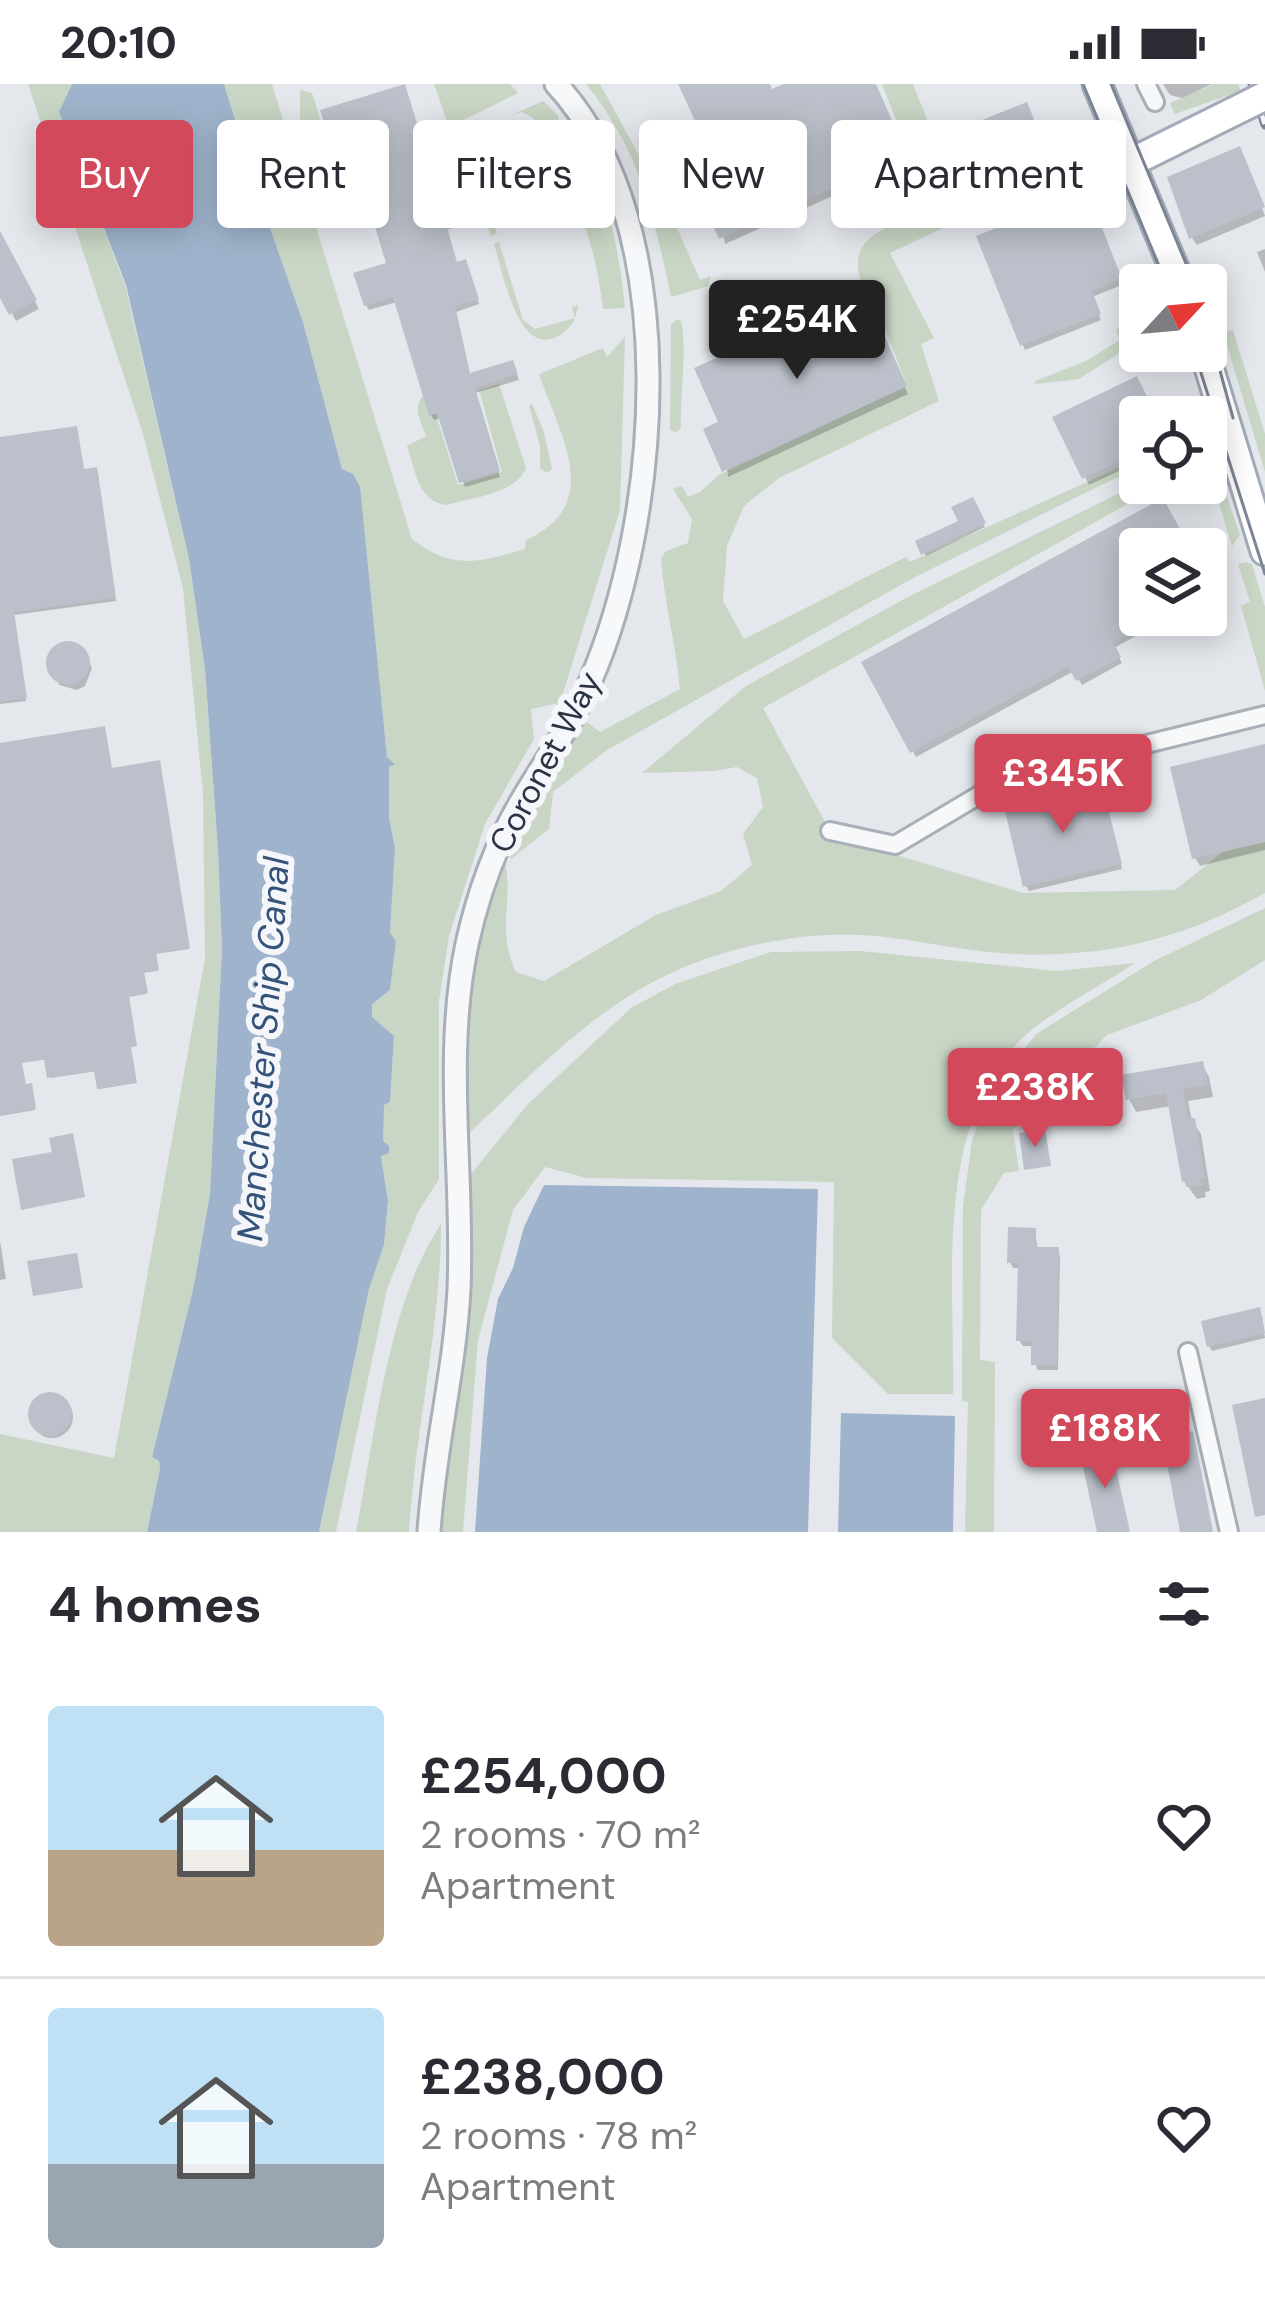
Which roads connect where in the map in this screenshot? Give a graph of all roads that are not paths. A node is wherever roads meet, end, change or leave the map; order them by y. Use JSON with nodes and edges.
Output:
{"nodes":[{"id":1,"x":556,"y":84,"type":"edge"},
{"id":2,"x":1097,"y":84,"type":"edge"},
{"id":3,"x":1146,"y":84,"type":"edge"},
{"id":4,"x":1256,"y":101,"type":"edge"},
{"id":5,"x":1155,"y":102,"type":"dead end"},
{"id":6,"x":1130,"y":163,"type":"junction"},
{"id":7,"x":1171,"y":264,"type":"edge"},
{"id":8,"x":1210,"y":372,"type":"edge"},
{"id":9,"x":1265,"y":551,"type":"edge"},
{"id":10,"x":1265,"y":715,"type":"edge"},
{"id":11,"x":830,"y":831,"type":"dead end"},
{"id":12,"x":1188,"y":1352,"type":"dead end"},
{"id":13,"x":429,"y":1532,"type":"edge"},
{"id":14,"x":1229,"y":1532,"type":"edge"}],
"edges":[{"from":1,"to":13,"type":"street","name":"Coronet Way"},
{"from":2,"to":6,"type":"main road"},
{"from":3,"to":5,"type":"street"},
{"from":4,"to":6,"type":"main road"},
{"from":6,"to":7,"type":"main road"},
{"from":8,"to":9,"type":"main road"},
{"from":10,"to":11,"type":"street"},
{"from":12,"to":14,"type":"street"}]}
